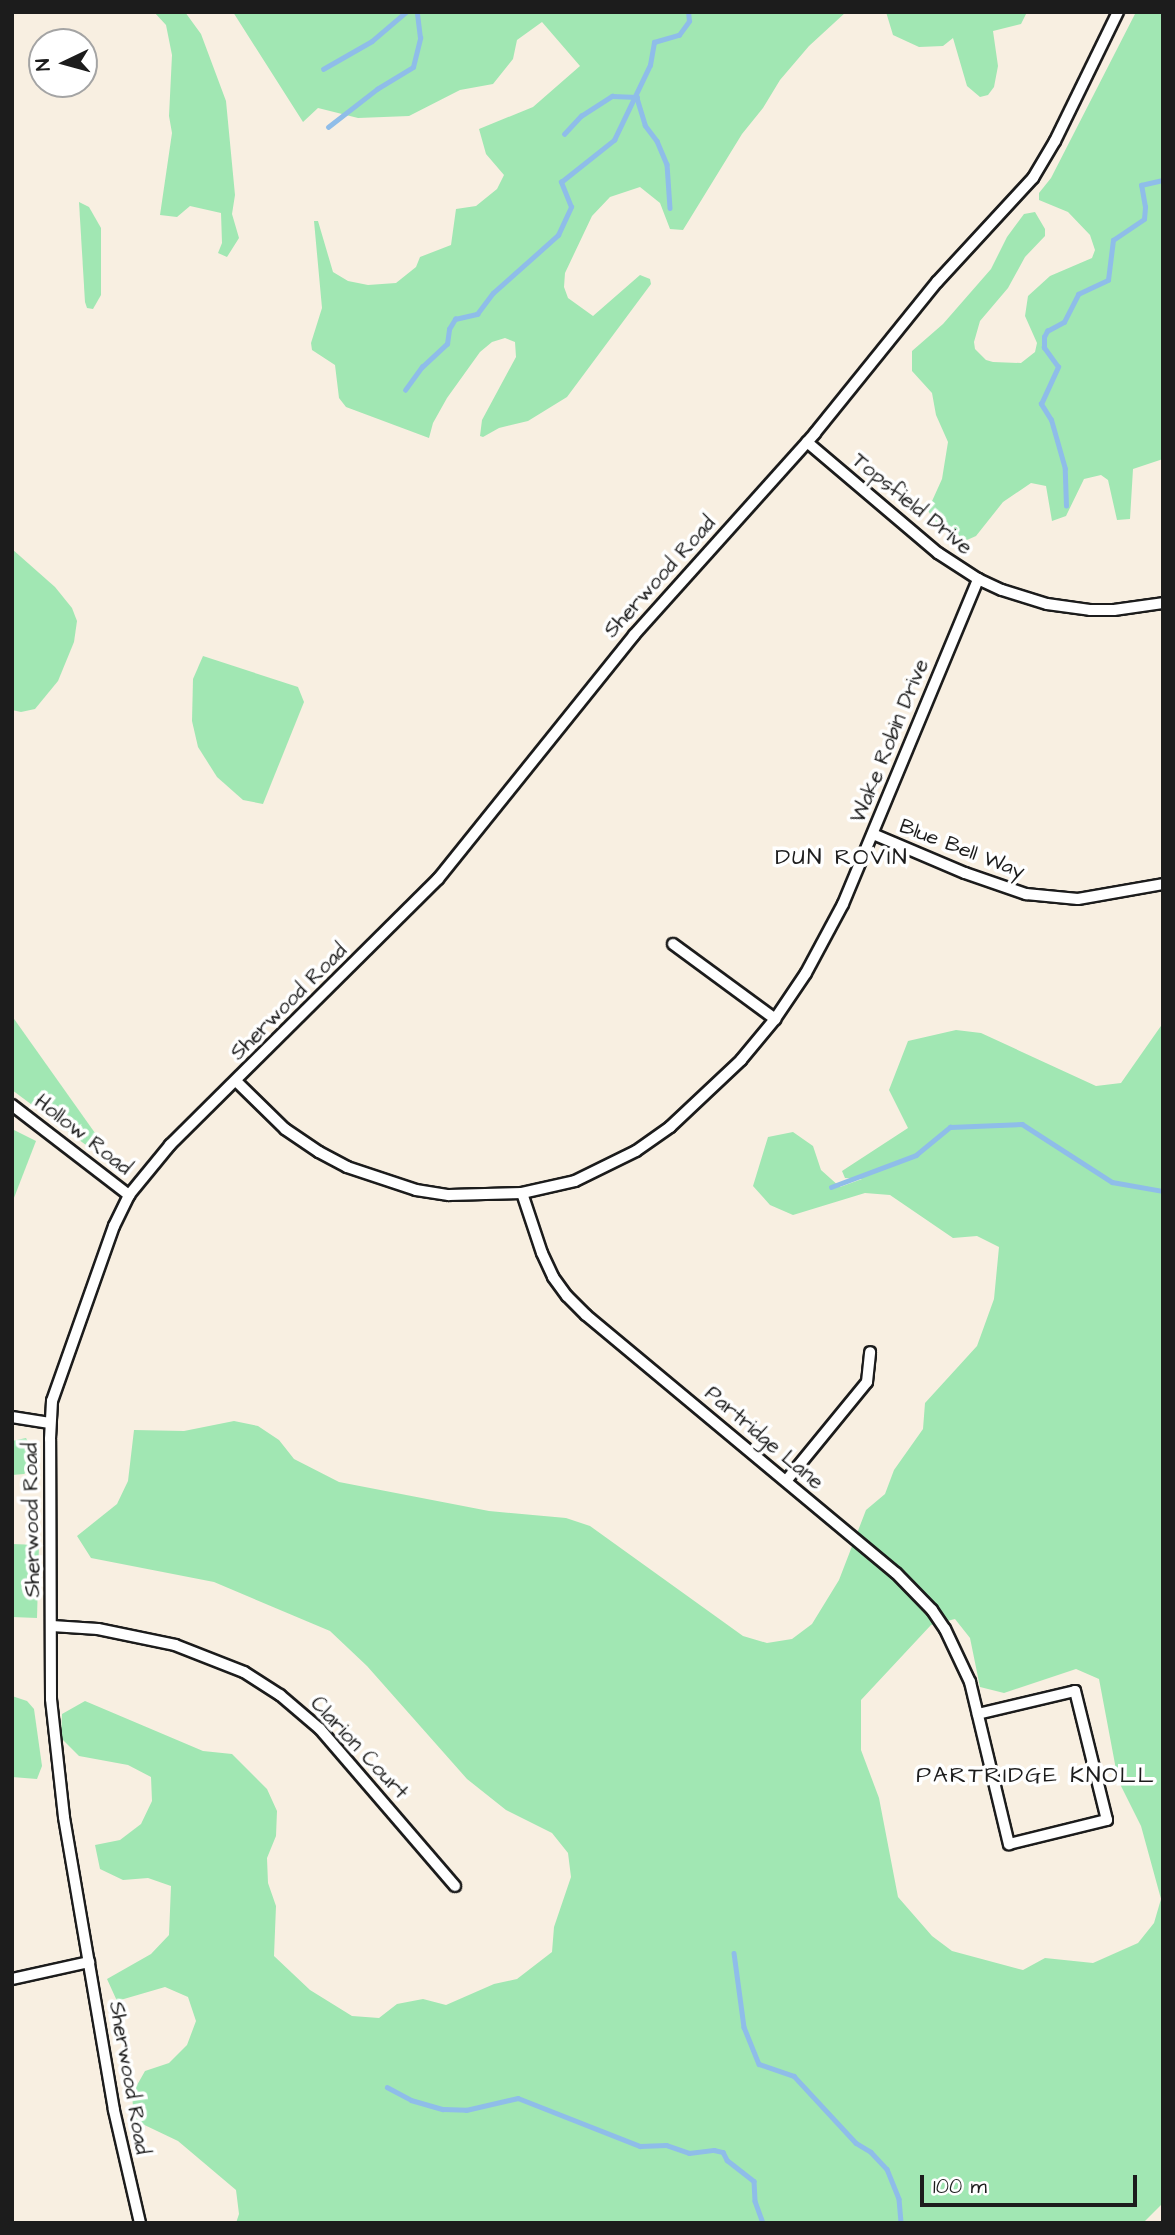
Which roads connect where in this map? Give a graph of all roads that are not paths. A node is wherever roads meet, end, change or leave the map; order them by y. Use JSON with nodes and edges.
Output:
{"nodes":[{"id":1,"x":1118,"y":12,"type":"edge"},
{"id":2,"x":807,"y":442,"type":"junction"},
{"id":3,"x":978,"y":579,"type":"junction"},
{"id":4,"x":1163,"y":603,"type":"edge"},
{"id":5,"x":873,"y":834,"type":"junction"},
{"id":6,"x":1163,"y":884,"type":"edge"},
{"id":7,"x":673,"y":943,"type":"dead end"},
{"id":8,"x":775,"y":1019,"type":"junction"},
{"id":9,"x":236,"y":1081,"type":"junction"},
{"id":10,"x":12,"y":1105,"type":"edge"},
{"id":11,"x":522,"y":1194,"type":"junction"},
{"id":12,"x":129,"y":1195,"type":"junction"},
{"id":13,"x":870,"y":1352,"type":"dead end"},
{"id":14,"x":12,"y":1417,"type":"edge"},
{"id":15,"x":50,"y":1423,"type":"junction"},
{"id":16,"x":786,"y":1481,"type":"junction"},
{"id":17,"x":52,"y":1626,"type":"junction"},
{"id":18,"x":978,"y":1714,"type":"junction"},
{"id":19,"x":455,"y":1886,"type":"dead end"},
{"id":20,"x":89,"y":1962,"type":"junction"},
{"id":21,"x":12,"y":1979,"type":"edge"},
{"id":22,"x":140,"y":2223,"type":"edge"}],
"edges":[{"from":1,"to":2,"type":"street","name":"Sherwood Road"},
{"from":2,"to":3,"type":"street","name":"Topsfield Drive"},
{"from":2,"to":9,"type":"street","name":"Sherwood Road"},
{"from":3,"to":4,"type":"street","name":"Topsfield Drive"},
{"from":3,"to":5,"type":"street","name":"Wake Robin Drive"},
{"from":5,"to":6,"type":"street","name":"Blue Bell Way"},
{"from":5,"to":8,"type":"street","name":"Wake Robin Drive"},
{"from":7,"to":8,"type":"street"},
{"from":8,"to":11,"type":"street","name":"Wake Robin Drive"},
{"from":9,"to":11,"type":"street","name":"Wake Robin Drive"},
{"from":9,"to":12,"type":"street","name":"Sherwood Road"},
{"from":10,"to":12,"type":"street","name":"Hollow Road"},
{"from":11,"to":16,"type":"street","name":"Partridge Lane"},
{"from":12,"to":15,"type":"street","name":"Sherwood Road"},
{"from":13,"to":16,"type":"street"},
{"from":14,"to":15,"type":"street"},
{"from":15,"to":17,"type":"street","name":"Sherwood Road"},
{"from":16,"to":18,"type":"street","name":"Partridge Lane"},
{"from":17,"to":19,"type":"street","name":"Clarion Court"},
{"from":17,"to":20,"type":"street","name":"Sherwood Road"},
{"from":18,"to":18,"type":"street","name":"Partridge Lane"},
{"from":20,"to":21,"type":"street"},
{"from":20,"to":22,"type":"street","name":"Sherwood Road"}]}
